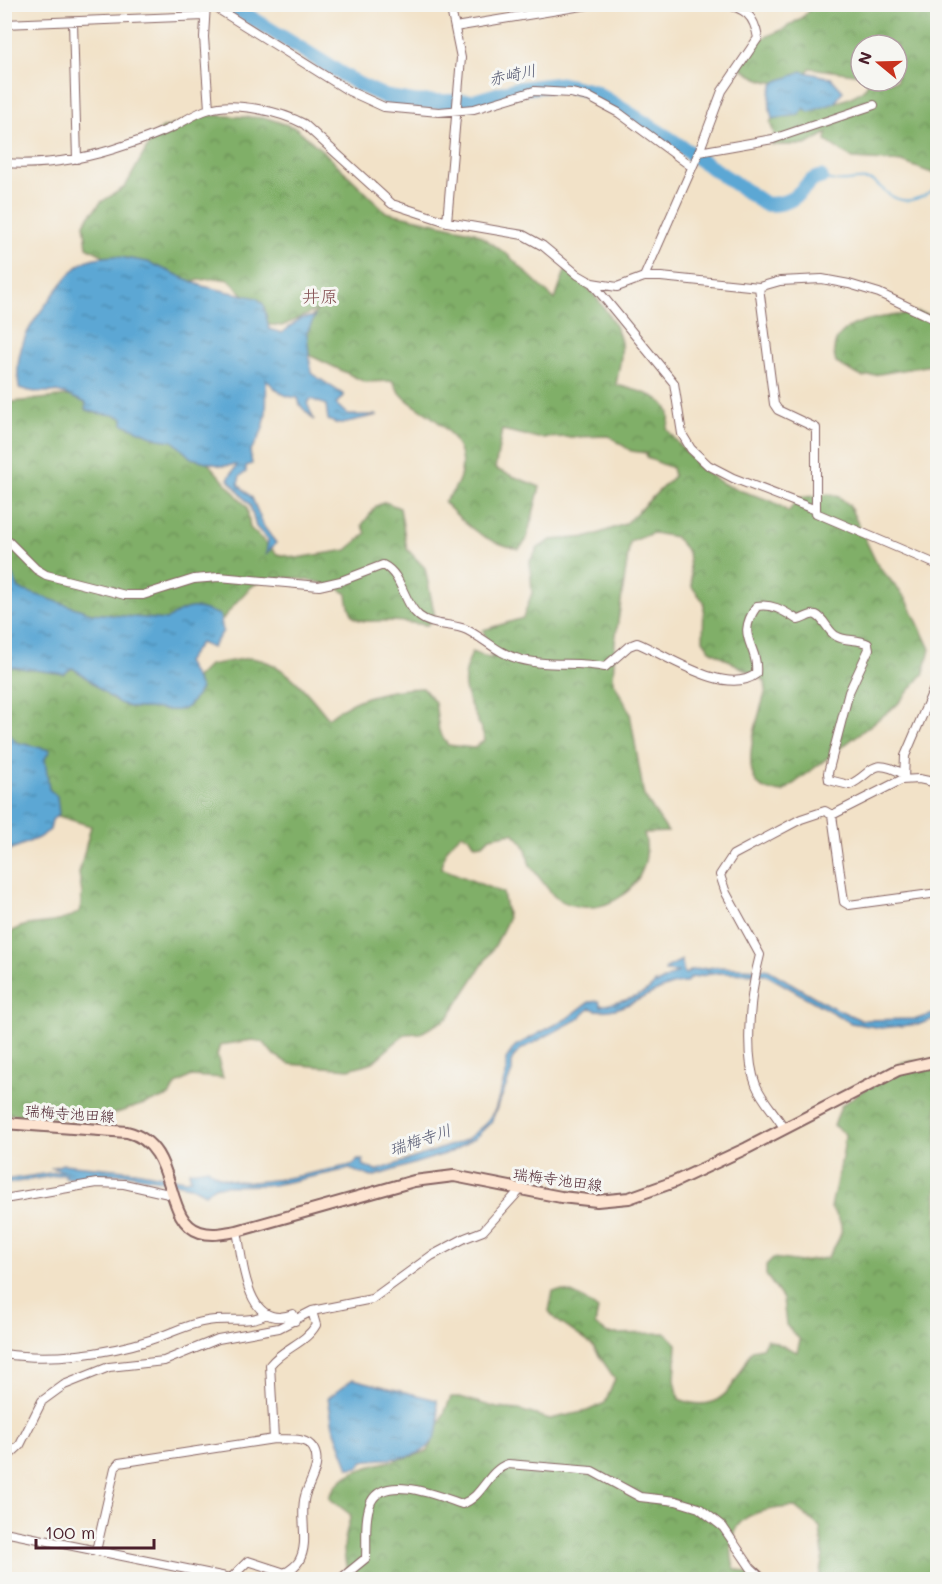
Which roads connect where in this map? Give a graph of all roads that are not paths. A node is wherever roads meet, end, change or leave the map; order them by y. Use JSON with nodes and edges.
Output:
{"nodes":[{"id":1,"x":208,"y":4,"type":"edge"},
{"id":2,"x":450,"y":4,"type":"edge"},
{"id":3,"x":594,"y":4,"type":"edge"},
{"id":4,"x":723,"y":4,"type":"edge"},
{"id":5,"x":205,"y":16,"type":"junction"},
{"id":6,"x":73,"y":22,"type":"junction"},
{"id":7,"x":4,"y":24,"type":"edge"},
{"id":8,"x":455,"y":27,"type":"junction"},
{"id":9,"x":874,"y":105,"type":"dead end"},
{"id":10,"x":209,"y":109,"type":"junction"},
{"id":11,"x":456,"y":110,"type":"junction"},
{"id":12,"x":699,"y":152,"type":"junction"},
{"id":13,"x":77,"y":159,"type":"junction"},
{"id":14,"x":4,"y":163,"type":"edge"},
{"id":15,"x":692,"y":167,"type":"junction"},
{"id":16,"x":447,"y":222,"type":"junction"},
{"id":17,"x":644,"y":277,"type":"junction"},
{"id":18,"x":592,"y":283,"type":"junction"},
{"id":19,"x":759,"y":287,"type":"junction"},
{"id":20,"x":938,"y":321,"type":"edge"},
{"id":21,"x":816,"y":510,"type":"junction"},
{"id":22,"x":4,"y":537,"type":"edge"},
{"id":23,"x":938,"y":566,"type":"edge"},
{"id":24,"x":938,"y":679,"type":"edge"},
{"id":25,"x":904,"y":777,"type":"junction"},
{"id":26,"x":938,"y":783,"type":"edge"},
{"id":27,"x":832,"y":815,"type":"junction"},
{"id":28,"x":938,"y":892,"type":"edge"},
{"id":29,"x":938,"y":1061,"type":"edge"},
{"id":30,"x":4,"y":1123,"type":"edge"},
{"id":31,"x":784,"y":1128,"type":"junction"},
{"id":32,"x":519,"y":1190,"type":"junction"},
{"id":33,"x":173,"y":1195,"type":"junction"},
{"id":34,"x":4,"y":1199,"type":"edge"},
{"id":35,"x":237,"y":1231,"type":"junction"},
{"id":36,"x":312,"y":1311,"type":"junction"},
{"id":37,"x":266,"y":1314,"type":"junction"},
{"id":38,"x":296,"y":1321,"type":"junction"},
{"id":39,"x":4,"y":1354,"type":"edge"},
{"id":40,"x":274,"y":1439,"type":"junction"},
{"id":41,"x":4,"y":1460,"type":"edge"},
{"id":42,"x":4,"y":1533,"type":"edge"},
{"id":43,"x":96,"y":1551,"type":"junction"},
{"id":44,"x":288,"y":1576,"type":"edge"},
{"id":45,"x":339,"y":1580,"type":"edge"},
{"id":46,"x":764,"y":1580,"type":"edge"}],
"edges":[{"from":1,"to":5,"type":"street"},
{"from":1,"to":11,"type":"street"},
{"from":2,"to":8,"type":"street"},
{"from":3,"to":8,"type":"street"},
{"from":4,"to":12,"type":"street"},
{"from":5,"to":6,"type":"street"},
{"from":5,"to":10,"type":"street"},
{"from":6,"to":7,"type":"street"},
{"from":6,"to":13,"type":"street"},
{"from":8,"to":11,"type":"street"},
{"from":9,"to":12,"type":"street"},
{"from":10,"to":13,"type":"street"},
{"from":10,"to":16,"type":"street"},
{"from":11,"to":15,"type":"street"},
{"from":11,"to":16,"type":"street"},
{"from":12,"to":15,"type":"street"},
{"from":13,"to":14,"type":"street"},
{"from":15,"to":17,"type":"street"},
{"from":16,"to":18,"type":"street"},
{"from":17,"to":18,"type":"street"},
{"from":17,"to":19,"type":"street"},
{"from":18,"to":21,"type":"street"},
{"from":19,"to":20,"type":"street"},
{"from":19,"to":21,"type":"street"},
{"from":21,"to":23,"type":"street"},
{"from":22,"to":25,"type":"street"},
{"from":24,"to":25,"type":"street"},
{"from":25,"to":26,"type":"street"},
{"from":25,"to":27,"type":"street"},
{"from":27,"to":28,"type":"street"},
{"from":27,"to":31,"type":"street"},
{"from":29,"to":31,"type":"main road","name":"瑞梅寺池田線"},
{"from":30,"to":33,"type":"main road","name":"瑞梅寺池田線"},
{"from":31,"to":32,"type":"main road","name":"瑞梅寺池田線"},
{"from":32,"to":35,"type":"main road","name":"瑞梅寺池田線"},
{"from":32,"to":36,"type":"street"},
{"from":33,"to":34,"type":"street"},
{"from":33,"to":35,"type":"main road","name":"瑞梅寺池田線"},
{"from":35,"to":37,"type":"street"},
{"from":36,"to":38,"type":"street"},
{"from":36,"to":40,"type":"street"},
{"from":37,"to":38,"type":"street"},
{"from":37,"to":39,"type":"street"},
{"from":38,"to":41,"type":"street"},
{"from":40,"to":43,"type":"street"},
{"from":40,"to":44,"type":"street"},
{"from":42,"to":43,"type":"street"},
{"from":43,"to":44,"type":"street"},
{"from":45,"to":46,"type":"street"}]}
